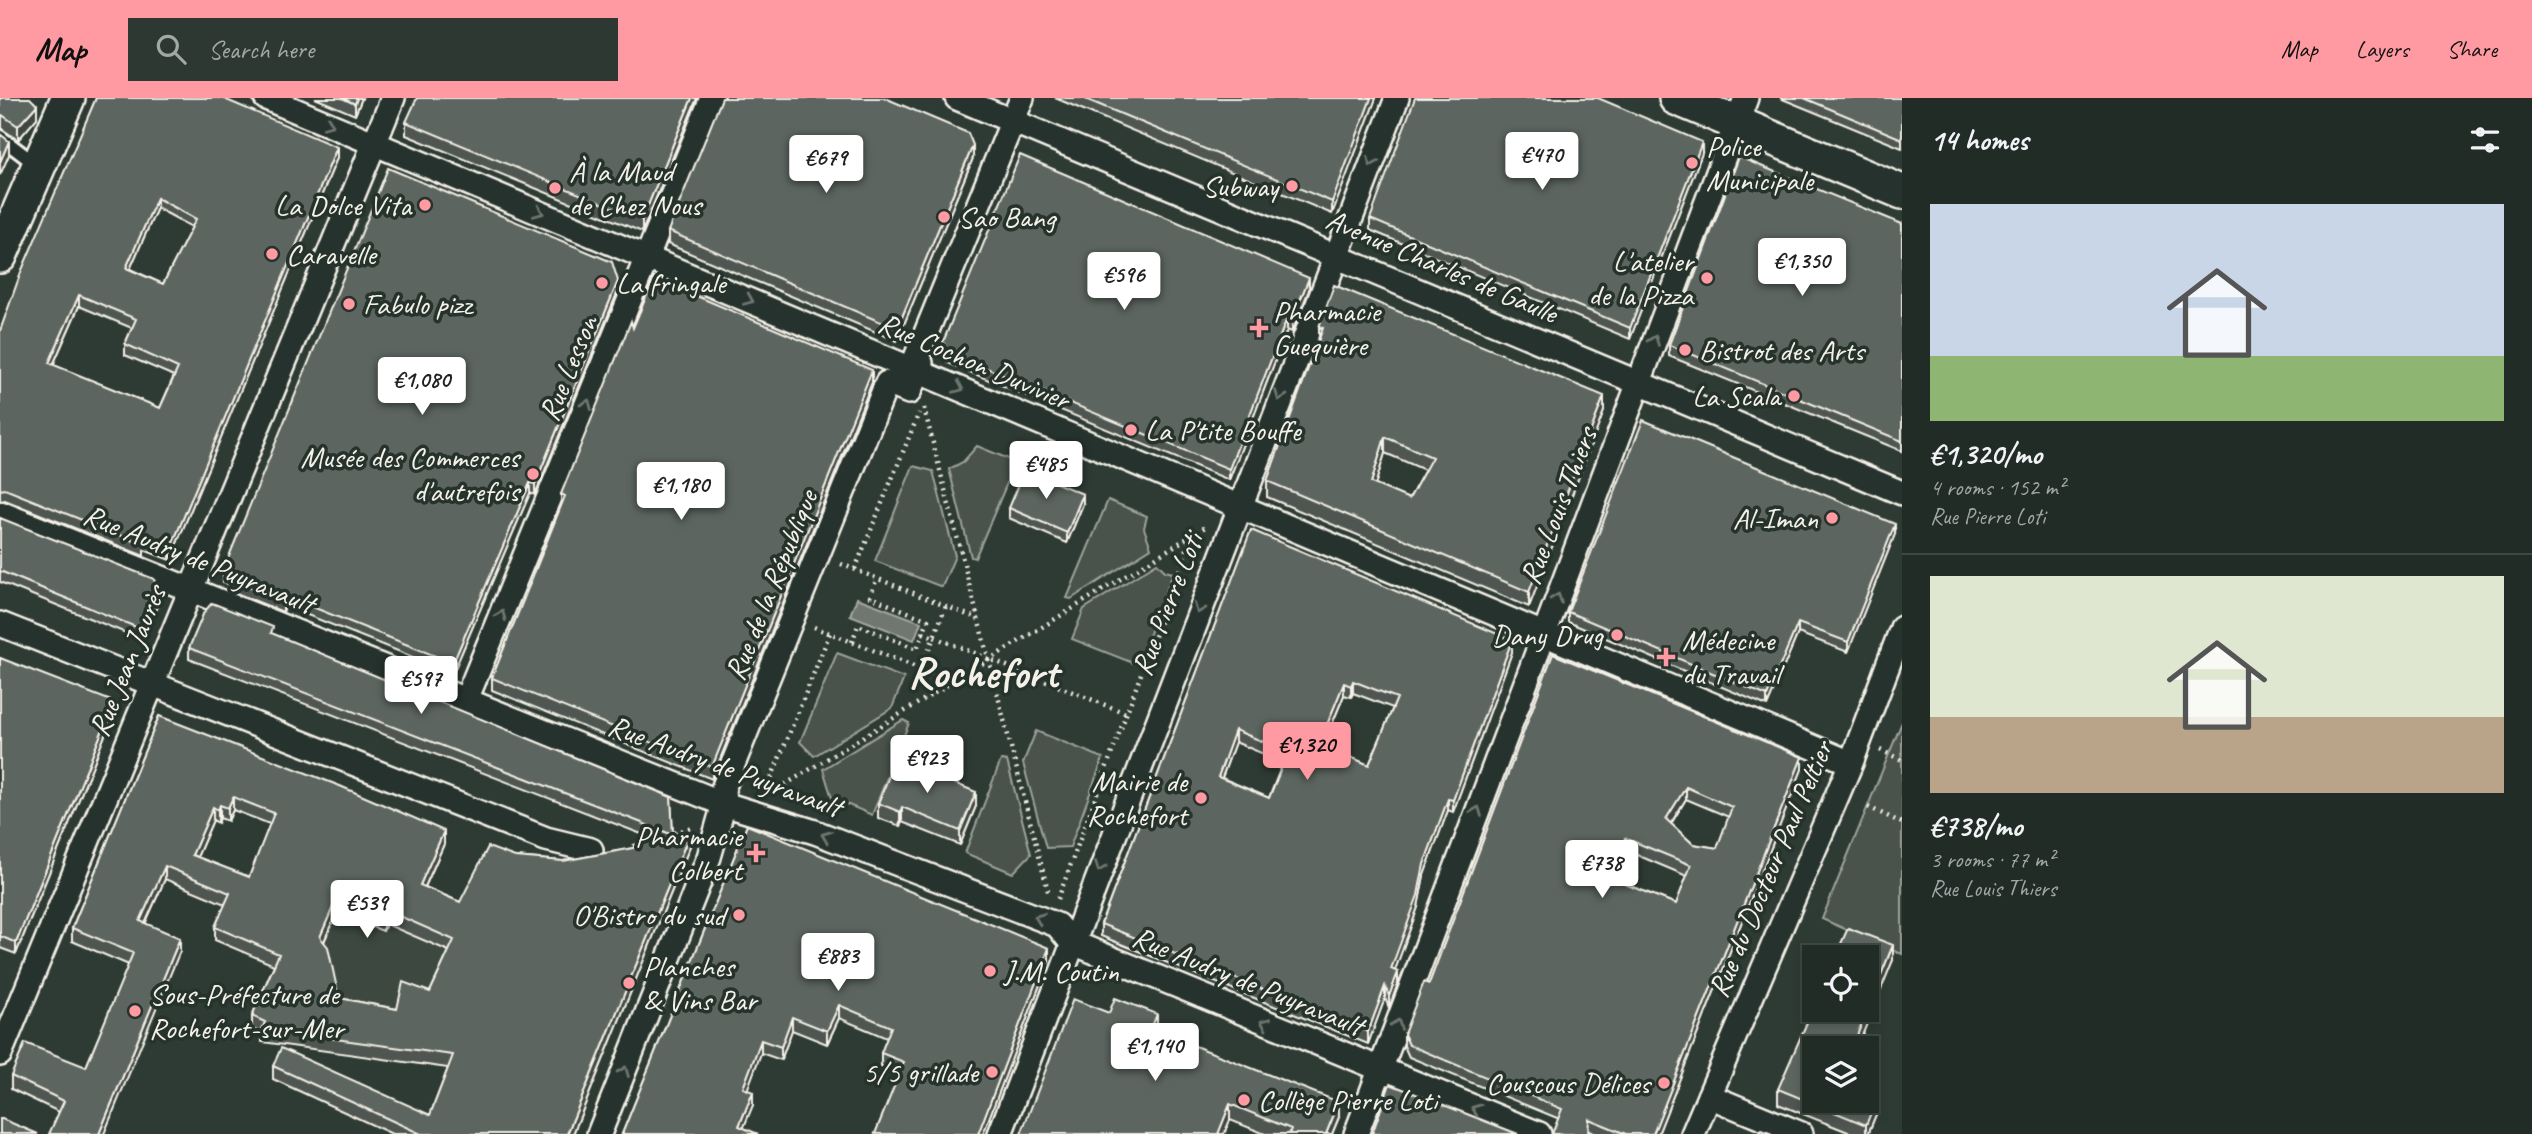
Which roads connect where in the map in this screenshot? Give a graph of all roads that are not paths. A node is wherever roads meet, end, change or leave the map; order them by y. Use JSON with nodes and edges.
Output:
{"nodes":[{"id":1,"x":68,"y":98,"type":"edge"},
{"id":2,"x":267,"y":98,"type":"edge"},
{"id":3,"x":393,"y":98,"type":"edge"},
{"id":4,"x":712,"y":98,"type":"edge"},
{"id":5,"x":957,"y":98,"type":"edge"},
{"id":6,"x":1021,"y":98,"type":"edge"},
{"id":7,"x":1396,"y":98,"type":"edge"},
{"id":8,"x":1676,"y":98,"type":"edge"},
{"id":9,"x":1742,"y":111,"type":"edge"},
{"id":10,"x":1012,"y":121,"type":"junction"},
{"id":11,"x":0,"y":137,"type":"edge"},
{"id":12,"x":374,"y":143,"type":"junction"},
{"id":13,"x":38,"y":166,"type":"junction"},
{"id":14,"x":1902,"y":192,"type":"edge"},
{"id":15,"x":0,"y":256,"type":"edge"},
{"id":16,"x":1335,"y":256,"type":"junction"},
{"id":17,"x":647,"y":258,"type":"junction"},
{"id":18,"x":918,"y":371,"type":"junction"},
{"id":19,"x":1638,"y":383,"type":"junction"},
{"id":20,"x":1902,"y":493,"type":"edge"},
{"id":21,"x":1238,"y":506,"type":"junction"},
{"id":22,"x":0,"y":513,"type":"edge"},
{"id":23,"x":190,"y":589,"type":"junction"},
{"id":24,"x":0,"y":624,"type":"edge"},
{"id":25,"x":1902,"y":628,"type":"edge"},
{"id":26,"x":1543,"y":634,"type":"junction"},
{"id":27,"x":152,"y":683,"type":"junction"},
{"id":28,"x":466,"y":700,"type":"junction"},
{"id":29,"x":1851,"y":763,"type":"junction"},
{"id":30,"x":722,"y":811,"type":"junction"},
{"id":31,"x":590,"y":850,"type":"dead end"},
{"id":32,"x":1060,"y":926,"type":"junction"},
{"id":33,"x":0,"y":1054,"type":"edge"},
{"id":34,"x":1380,"y":1070,"type":"junction"},
{"id":35,"x":1709,"y":1097,"type":"junction"},
{"id":36,"x":599,"y":1134,"type":"edge"},
{"id":37,"x":1000,"y":1134,"type":"edge"},
{"id":38,"x":1356,"y":1134,"type":"edge"},
{"id":39,"x":1539,"y":1134,"type":"edge"},
{"id":40,"x":1693,"y":1134,"type":"edge"},
{"id":41,"x":1801,"y":1134,"type":"edge"}],
"edges":[{"from":1,"to":13,"type":"street"},
{"from":2,"to":12,"type":"street","name":"Rue Cochon Duvivier","one_way":true},
{"from":3,"to":12,"type":"street","name":"Rue Jean Jaurès"},
{"from":4,"to":17,"type":"street","name":"Rue Lesson"},
{"from":5,"to":10,"type":"street","name":"Avenue Charles de Gaulle"},
{"from":6,"to":10,"type":"street"},
{"from":7,"to":16,"type":"street","name":"Rue Pierre Loti","one_way":true},
{"from":8,"to":9,"type":"street"},
{"from":9,"to":14,"type":"street"},
{"from":19,"to":9,"type":"street","name":"Rue Louis Thiers","one_way":true},
{"from":10,"to":16,"type":"street","name":"Avenue Charles de Gaulle"},
{"from":10,"to":18,"type":"street"},
{"from":11,"to":13,"type":"lane"},
{"from":12,"to":17,"type":"street","name":"Rue Cochon Duvivier","one_way":true},
{"from":12,"to":23,"type":"street","name":"Rue Jean Jaurès"},
{"from":13,"to":15,"type":"street"},
{"from":16,"to":19,"type":"street","name":"Avenue Charles de Gaulle"},
{"from":16,"to":21,"type":"street","name":"Rue Pierre Loti","one_way":true},
{"from":17,"to":18,"type":"street","name":"Rue Cochon Duvivier","one_way":true},
{"from":28,"to":17,"type":"street","name":"Rue Lesson","one_way":true},
{"from":18,"to":21,"type":"street","name":"Rue Cochon Duvivier","one_way":true},
{"from":18,"to":30,"type":"street","name":"Rue de la République"},
{"from":19,"to":20,"type":"street","name":"Avenue Charles de Gaulle"},
{"from":26,"to":19,"type":"street","name":"Rue Louis Thiers","one_way":true},
{"from":21,"to":26,"type":"street","name":"Rue Cochon Duvivier"},
{"from":21,"to":32,"type":"street","name":"Rue Pierre Loti","one_way":true},
{"from":22,"to":23,"type":"street","name":"Rue Audry de Puyravault"},
{"from":23,"to":27,"type":"street","name":"Rue Jean Jaurès"},
{"from":23,"to":28,"type":"street","name":"Rue Audry de Puyravault"},
{"from":24,"to":27,"type":"street"},
{"from":25,"to":29,"type":"street","name":"Rue du Docteur Paul Peltier"},
{"from":26,"to":29,"type":"street","name":"Rue Cochon Duvivier"},
{"from":34,"to":26,"type":"street","name":"Rue Louis Thiers","one_way":true},
{"from":27,"to":31,"type":"street"},
{"from":27,"to":33,"type":"street","name":"Rue Jean Jaurès"},
{"from":28,"to":30,"type":"street","name":"Rue Audry de Puyravault"},
{"from":29,"to":35,"type":"street","name":"Rue du Docteur Paul Peltier"},
{"from":32,"to":30,"type":"street","name":"Rue Audry de Puyravault","one_way":true},
{"from":36,"to":30,"type":"street","name":"Rue de la République","one_way":true},
{"from":34,"to":32,"type":"street","name":"Rue Audry de Puyravault","one_way":true},
{"from":32,"to":37,"type":"street","name":"Rue Pierre Loti"},
{"from":34,"to":38,"type":"street","name":"Rue Louis Thiers"},
{"from":39,"to":34,"type":"street","name":"Rue Audry de Puyravault","one_way":true},
{"from":35,"to":40,"type":"street","name":"Rue du Docteur Paul Peltier"},
{"from":35,"to":41,"type":"street"}]}
